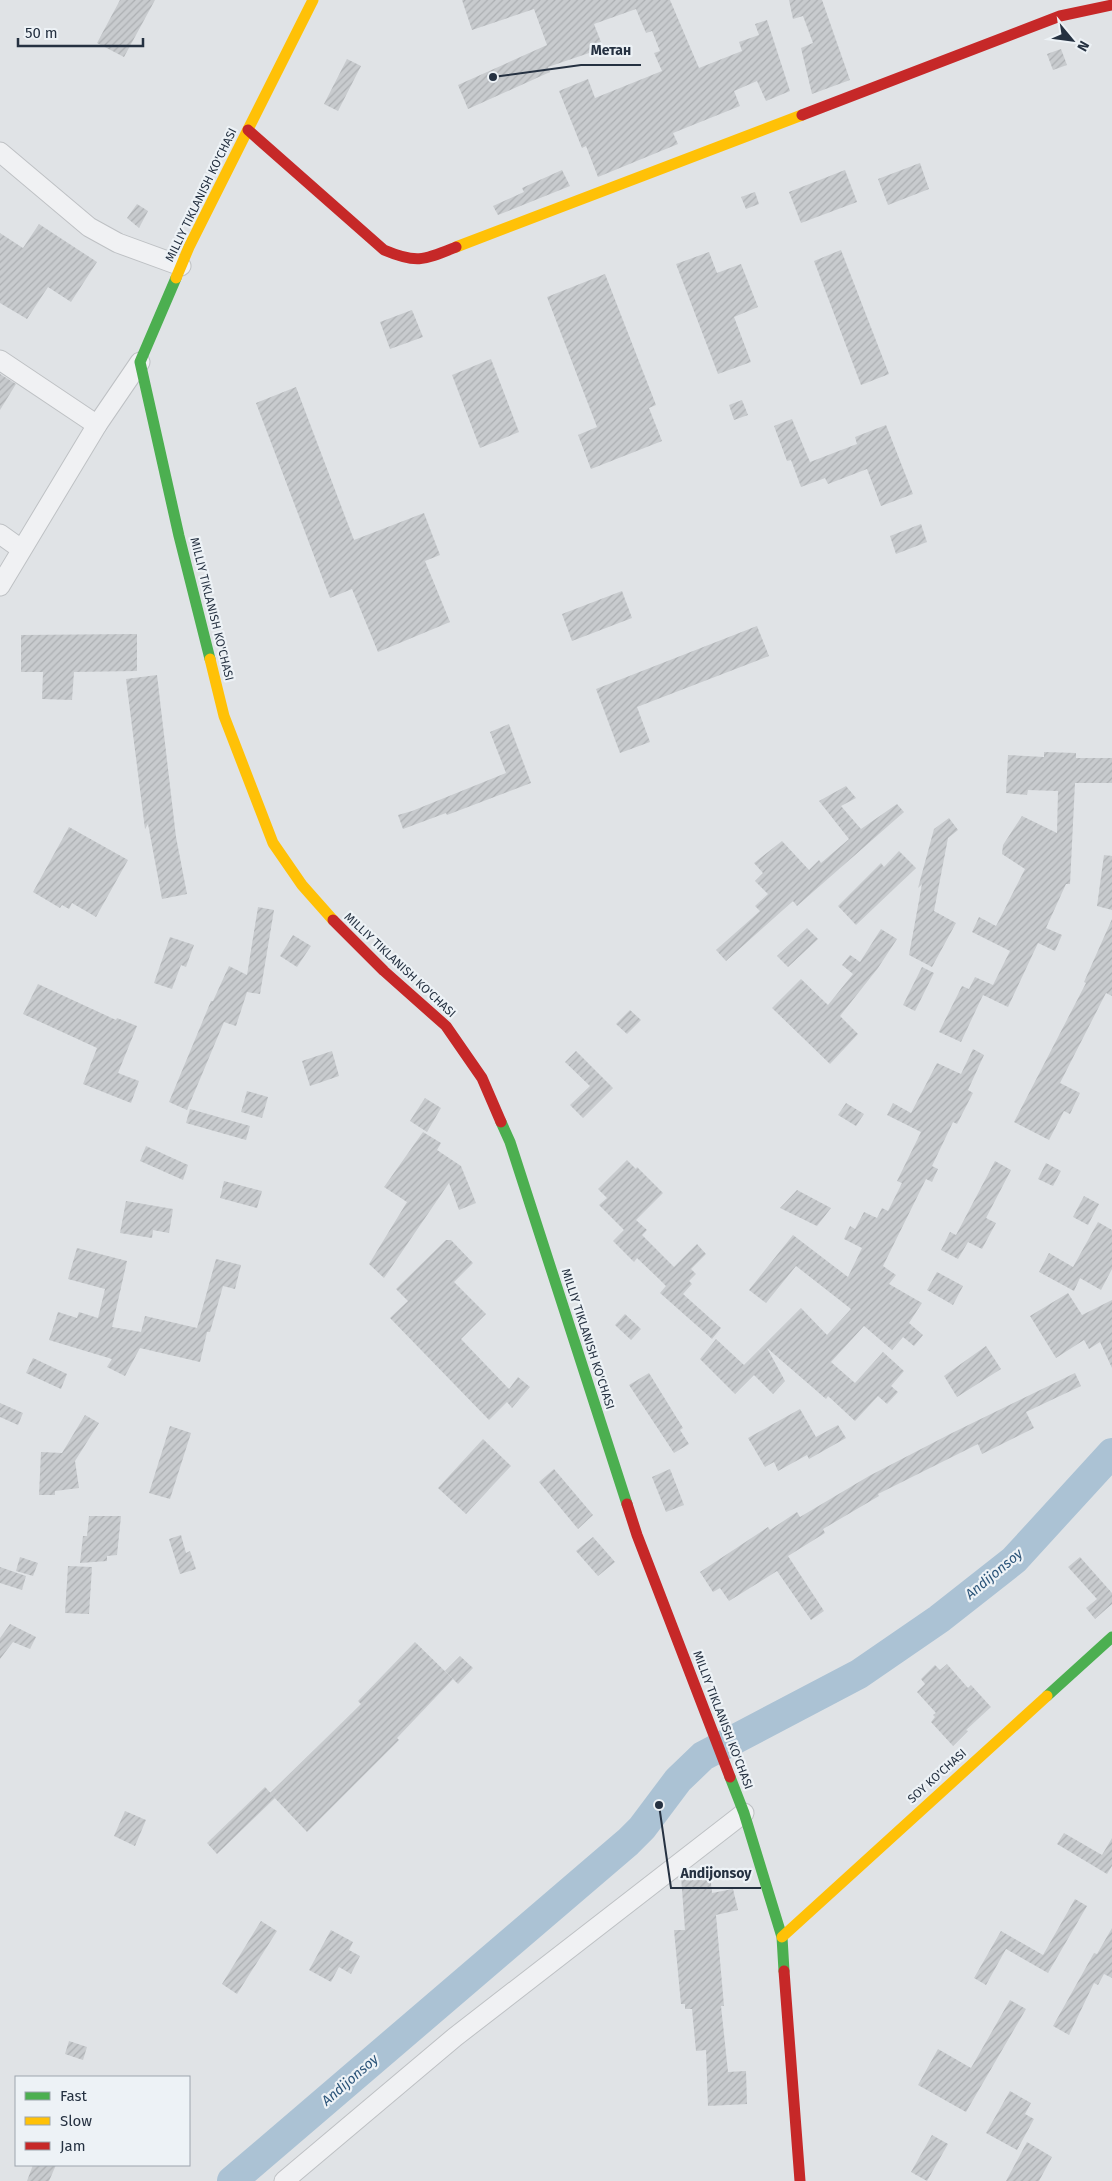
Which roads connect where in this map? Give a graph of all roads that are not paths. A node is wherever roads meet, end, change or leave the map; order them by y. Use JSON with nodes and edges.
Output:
{"nodes":[{"id":1,"x":313,"y":0,"type":"edge"},
{"id":2,"x":1112,"y":5,"type":"edge"},
{"id":3,"x":248,"y":130,"type":"junction"},
{"id":4,"x":0,"y":152,"type":"edge"},
{"id":5,"x":181,"y":266,"type":"junction"},
{"id":6,"x":0,"y":360,"type":"edge"},
{"id":7,"x":140,"y":362,"type":"junction"},
{"id":8,"x":97,"y":425,"type":"junction"},
{"id":9,"x":0,"y":534,"type":"edge"},
{"id":10,"x":21,"y":548,"type":"junction"},
{"id":11,"x":0,"y":586,"type":"edge"},
{"id":12,"x":1112,"y":1637,"type":"edge"},
{"id":13,"x":744,"y":1813,"type":"junction"},
{"id":14,"x":782,"y":1937,"type":"junction"},
{"id":15,"x":284,"y":2181,"type":"edge"},
{"id":16,"x":800,"y":2181,"type":"edge"}],
"edges":[{"from":1,"to":3,"type":"main road","name":"MILLIY TIKLANISH KO'CHASI"},
{"from":2,"to":3,"type":"main road"},
{"from":3,"to":5,"type":"main road","name":"MILLIY TIKLANISH KO'CHASI"},
{"from":4,"to":5,"type":"street"},
{"from":5,"to":7,"type":"main road","name":"MILLIY TIKLANISH KO'CHASI"},
{"from":6,"to":8,"type":"street"},
{"from":7,"to":8,"type":"street"},
{"from":7,"to":13,"type":"main road","name":"MILLIY TIKLANISH KO'CHASI"},
{"from":8,"to":10,"type":"street"},
{"from":9,"to":10,"type":"street"},
{"from":10,"to":11,"type":"street"},
{"from":12,"to":14,"type":"main road","name":"SOY KO'CHASI"},
{"from":13,"to":14,"type":"main road","name":"MILLIY TIKLANISH KO'CHASI"},
{"from":13,"to":15,"type":"street"},
{"from":14,"to":16,"type":"main road","name":"MILLIY TIKLANISH KO'CHASI"}]}
